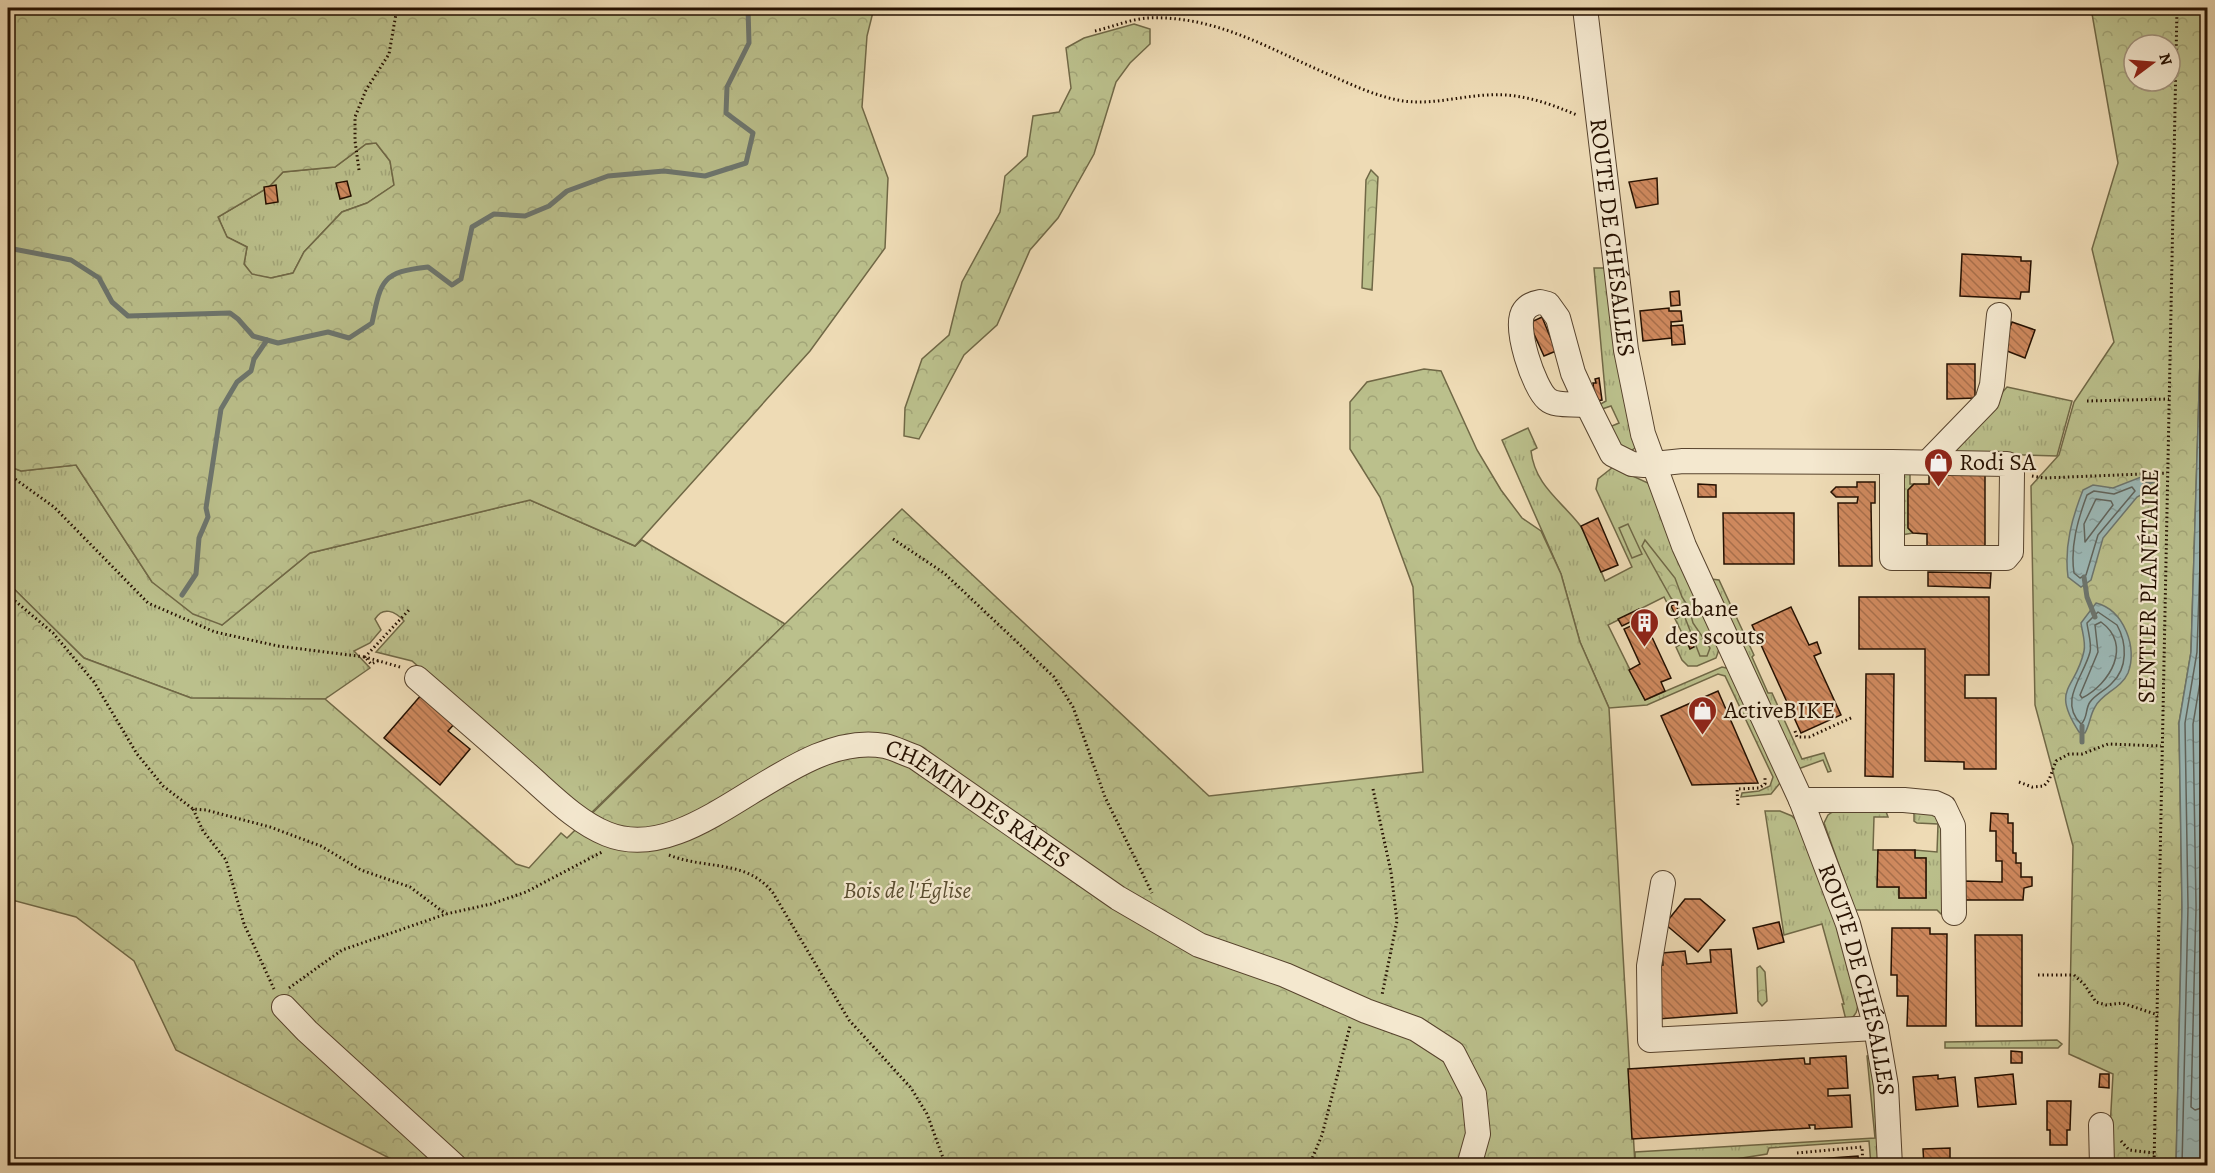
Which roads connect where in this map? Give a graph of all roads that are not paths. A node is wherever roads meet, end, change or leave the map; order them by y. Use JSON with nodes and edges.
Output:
{"nodes":[{"id":1,"x":1585,"y":8,"type":"edge"},
{"id":2,"x":1999,"y":315,"type":"dead end"},
{"id":3,"x":1588,"y":406,"type":"dead end"},
{"id":4,"x":1892,"y":462,"type":"junction"},
{"id":5,"x":1928,"y":462,"type":"junction"},
{"id":6,"x":1652,"y":464,"type":"junction"},
{"id":7,"x":417,"y":678,"type":"dead end"},
{"id":8,"x":1801,"y":800,"type":"junction"},
{"id":9,"x":1663,"y":883,"type":"dead end"},
{"id":10,"x":1954,"y":913,"type":"dead end"},
{"id":11,"x":281,"y":1001,"type":"road end"},
{"id":12,"x":1876,"y":1028,"type":"junction"},
{"id":13,"x":2101,"y":1125,"type":"road end"},
{"id":14,"x":455,"y":1166,"type":"edge"},
{"id":15,"x":1469,"y":1166,"type":"edge"},
{"id":16,"x":1890,"y":1166,"type":"edge"},
{"id":17,"x":2102,"y":1166,"type":"edge"}],
"edges":[{"from":1,"to":6,"type":"street","name":"ROUTE DE CHÉSALLES"},
{"from":2,"to":5,"type":"street"},
{"from":3,"to":6,"type":"street"},
{"from":4,"to":5,"type":"street"},
{"from":4,"to":5,"type":"street"},
{"from":4,"to":6,"type":"street"},
{"from":6,"to":8,"type":"street","name":"ROUTE DE CHÉSALLES"},
{"from":7,"to":15,"type":"street","name":"CHEMIN DES RÂPES"},
{"from":8,"to":10,"type":"street"},
{"from":8,"to":12,"type":"street","name":"ROUTE DE CHÉSALLES"},
{"from":9,"to":12,"type":"street"},
{"from":11,"to":14,"type":"street"},
{"from":12,"to":16,"type":"street","name":"ROUTE DE CHÉSALLES"},
{"from":13,"to":17,"type":"street"}]}
